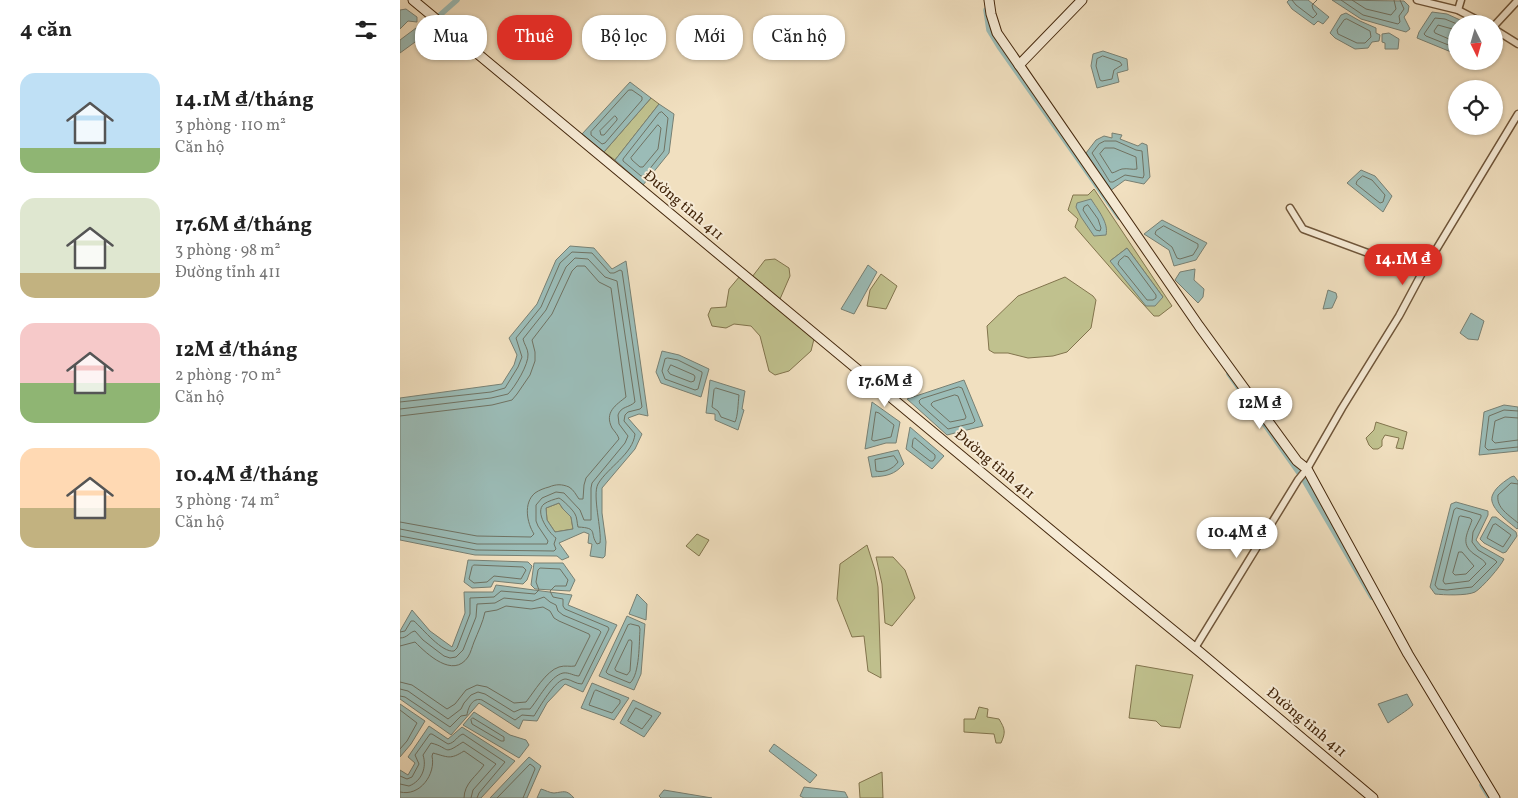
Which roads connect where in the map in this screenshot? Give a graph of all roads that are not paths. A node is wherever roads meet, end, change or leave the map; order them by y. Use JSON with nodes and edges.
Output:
{"nodes":[{"id":1,"x":413,"y":0,"type":"edge"},
{"id":2,"x":989,"y":0,"type":"edge"},
{"id":3,"x":1082,"y":0,"type":"edge"},
{"id":4,"x":1417,"y":0,"type":"edge"},
{"id":5,"x":1461,"y":0,"type":"edge"},
{"id":6,"x":1507,"y":0,"type":"edge"},
{"id":7,"x":1518,"y":0,"type":"edge"},
{"id":8,"x":1513,"y":6,"type":"junction"},
{"id":9,"x":1458,"y":10,"type":"junction"},
{"id":10,"x":1468,"y":15,"type":"edge"},
{"id":11,"x":1503,"y":17,"type":"edge"},
{"id":12,"x":1503,"y":33,"type":"edge"},
{"id":13,"x":1518,"y":44,"type":"edge"},
{"id":14,"x":1020,"y":65,"type":"junction"},
{"id":15,"x":1518,"y":114,"type":"edge"},
{"id":16,"x":1290,"y":208,"type":"dead end"},
{"id":17,"x":1422,"y":273,"type":"junction"},
{"id":18,"x":1306,"y":470,"type":"junction"},
{"id":19,"x":1194,"y":648,"type":"junction"},
{"id":20,"x":1373,"y":798,"type":"edge"},
{"id":21,"x":1495,"y":798,"type":"edge"}],
"edges":[{"from":1,"to":19,"type":"main road","name":"Đường tỉnh 411"},
{"from":2,"to":14,"type":"main road"},
{"from":3,"to":14,"type":"main road"},
{"from":4,"to":9,"type":"street"},
{"from":5,"to":9,"type":"street"},
{"from":6,"to":8,"type":"street"},
{"from":7,"to":8,"type":"street"},
{"from":8,"to":11,"type":"street"},
{"from":9,"to":10,"type":"street"},
{"from":12,"to":13,"type":"street"},
{"from":14,"to":18,"type":"main road"},
{"from":15,"to":17,"type":"street"},
{"from":16,"to":17,"type":"street"},
{"from":17,"to":18,"type":"street"},
{"from":18,"to":19,"type":"street"},
{"from":18,"to":21,"type":"main road"},
{"from":19,"to":20,"type":"main road","name":"Đường tỉnh 411"}]}
